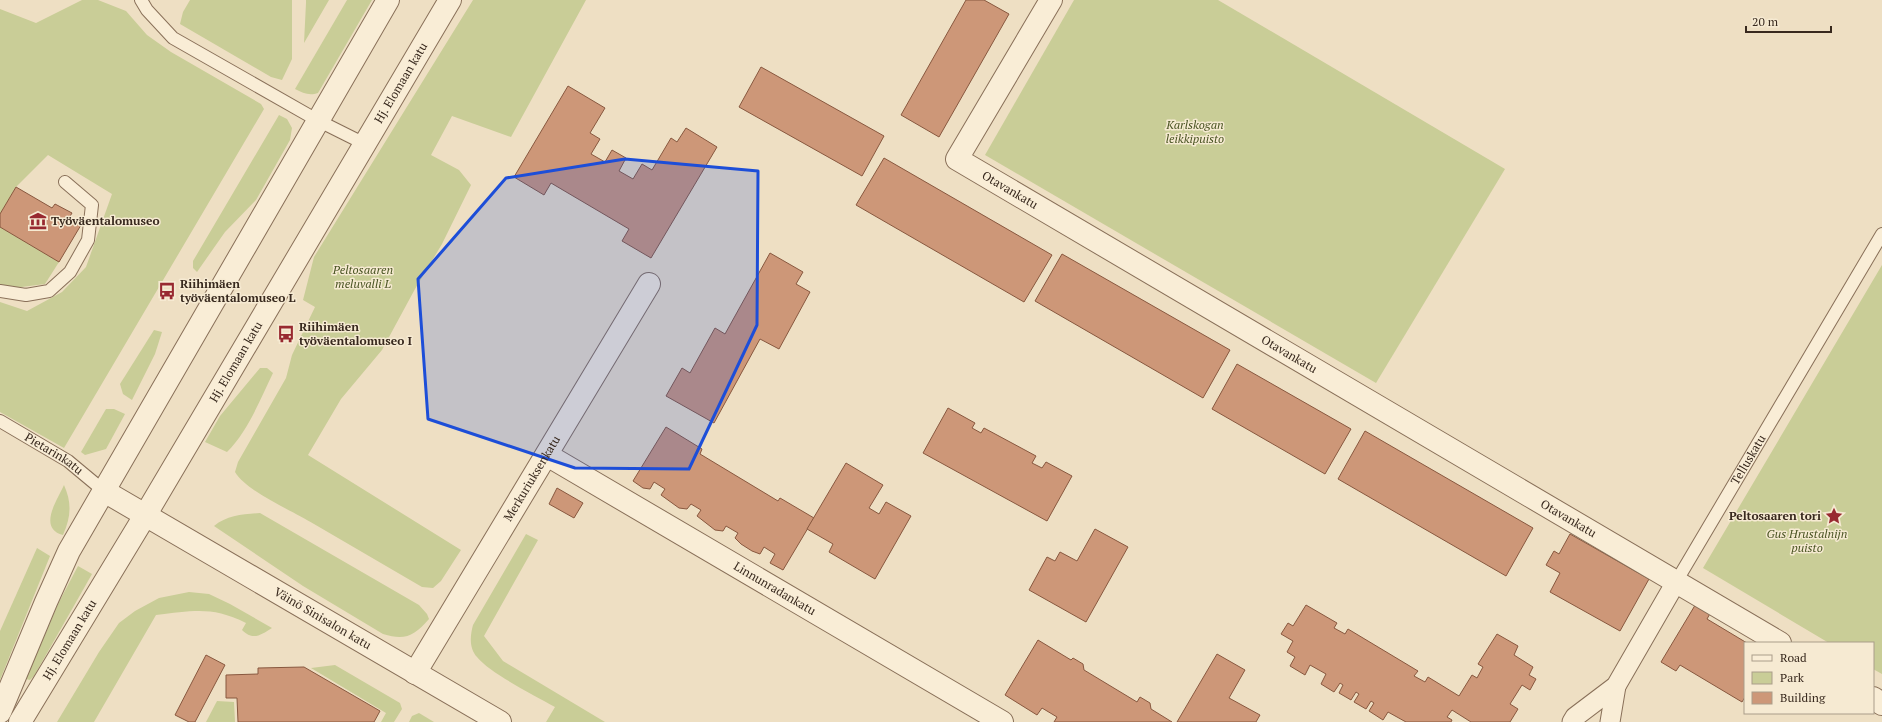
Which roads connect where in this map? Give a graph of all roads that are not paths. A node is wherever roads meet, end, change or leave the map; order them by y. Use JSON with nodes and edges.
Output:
{"nodes":[{"id":1,"x":141,"y":0,"type":"edge"},
{"id":2,"x":388,"y":0,"type":"edge"},
{"id":3,"x":450,"y":0,"type":"edge"},
{"id":4,"x":1051,"y":0,"type":"edge"},
{"id":5,"x":317,"y":120,"type":"junction"},
{"id":6,"x":365,"y":144,"type":"junction"},
{"id":7,"x":65,"y":182,"type":"dead end"},
{"id":8,"x":1882,"y":234,"type":"edge"},
{"id":9,"x":649,"y":284,"type":"dead end"},
{"id":10,"x":0,"y":291,"type":"edge"},
{"id":11,"x":0,"y":421,"type":"edge"},
{"id":12,"x":547,"y":455,"type":"junction"},
{"id":13,"x":104,"y":491,"type":"junction"},
{"id":14,"x":146,"y":514,"type":"junction"},
{"id":15,"x":1676,"y":582,"type":"junction"},
{"id":16,"x":1778,"y":642,"type":"edge"},
{"id":17,"x":415,"y":673,"type":"junction"},
{"id":18,"x":1616,"y":686,"type":"junction"},
{"id":19,"x":0,"y":712,"type":"edge"},
{"id":20,"x":20,"y":722,"type":"edge"},
{"id":21,"x":500,"y":722,"type":"edge"},
{"id":22,"x":1002,"y":722,"type":"edge"},
{"id":23,"x":1572,"y":722,"type":"edge"},
{"id":24,"x":1610,"y":722,"type":"edge"}],
"edges":[{"from":1,"to":5,"type":"lane"},
{"from":2,"to":5,"type":"street"},
{"from":3,"to":6,"type":"street","name":"Hj. Elomaan katu"},
{"from":4,"to":15,"type":"street","name":"Otavankatu"},
{"from":5,"to":6,"type":"lane"},
{"from":5,"to":13,"type":"street"},
{"from":6,"to":14,"type":"street","name":"Hj. Elomaan katu"},
{"from":7,"to":10,"type":"lane"},
{"from":8,"to":15,"type":"lane","name":"Telluskatu"},
{"from":9,"to":12,"type":"street","name":"Merkuriuksenkatu"},
{"from":11,"to":13,"type":"lane","name":"Pietarinkatu"},
{"from":12,"to":17,"type":"street","name":"Merkuriuksenkatu"},
{"from":12,"to":22,"type":"street","name":"Linnunradankatu"},
{"from":13,"to":14,"type":"street"},
{"from":13,"to":19,"type":"street"},
{"from":14,"to":17,"type":"street","name":"Väinö Sinisalon katu"},
{"from":14,"to":20,"type":"street","name":"Hj. Elomaan katu"},
{"from":15,"to":16,"type":"street","name":"Otavankatu"},
{"from":15,"to":18,"type":"street","name":"Telluskatu"},
{"from":17,"to":21,"type":"street","name":"Väinö Sinisalon katu"},
{"from":18,"to":23,"type":"street","name":"Telluskatu"},
{"from":18,"to":24,"type":"street","name":"Telluskatu"}]}
